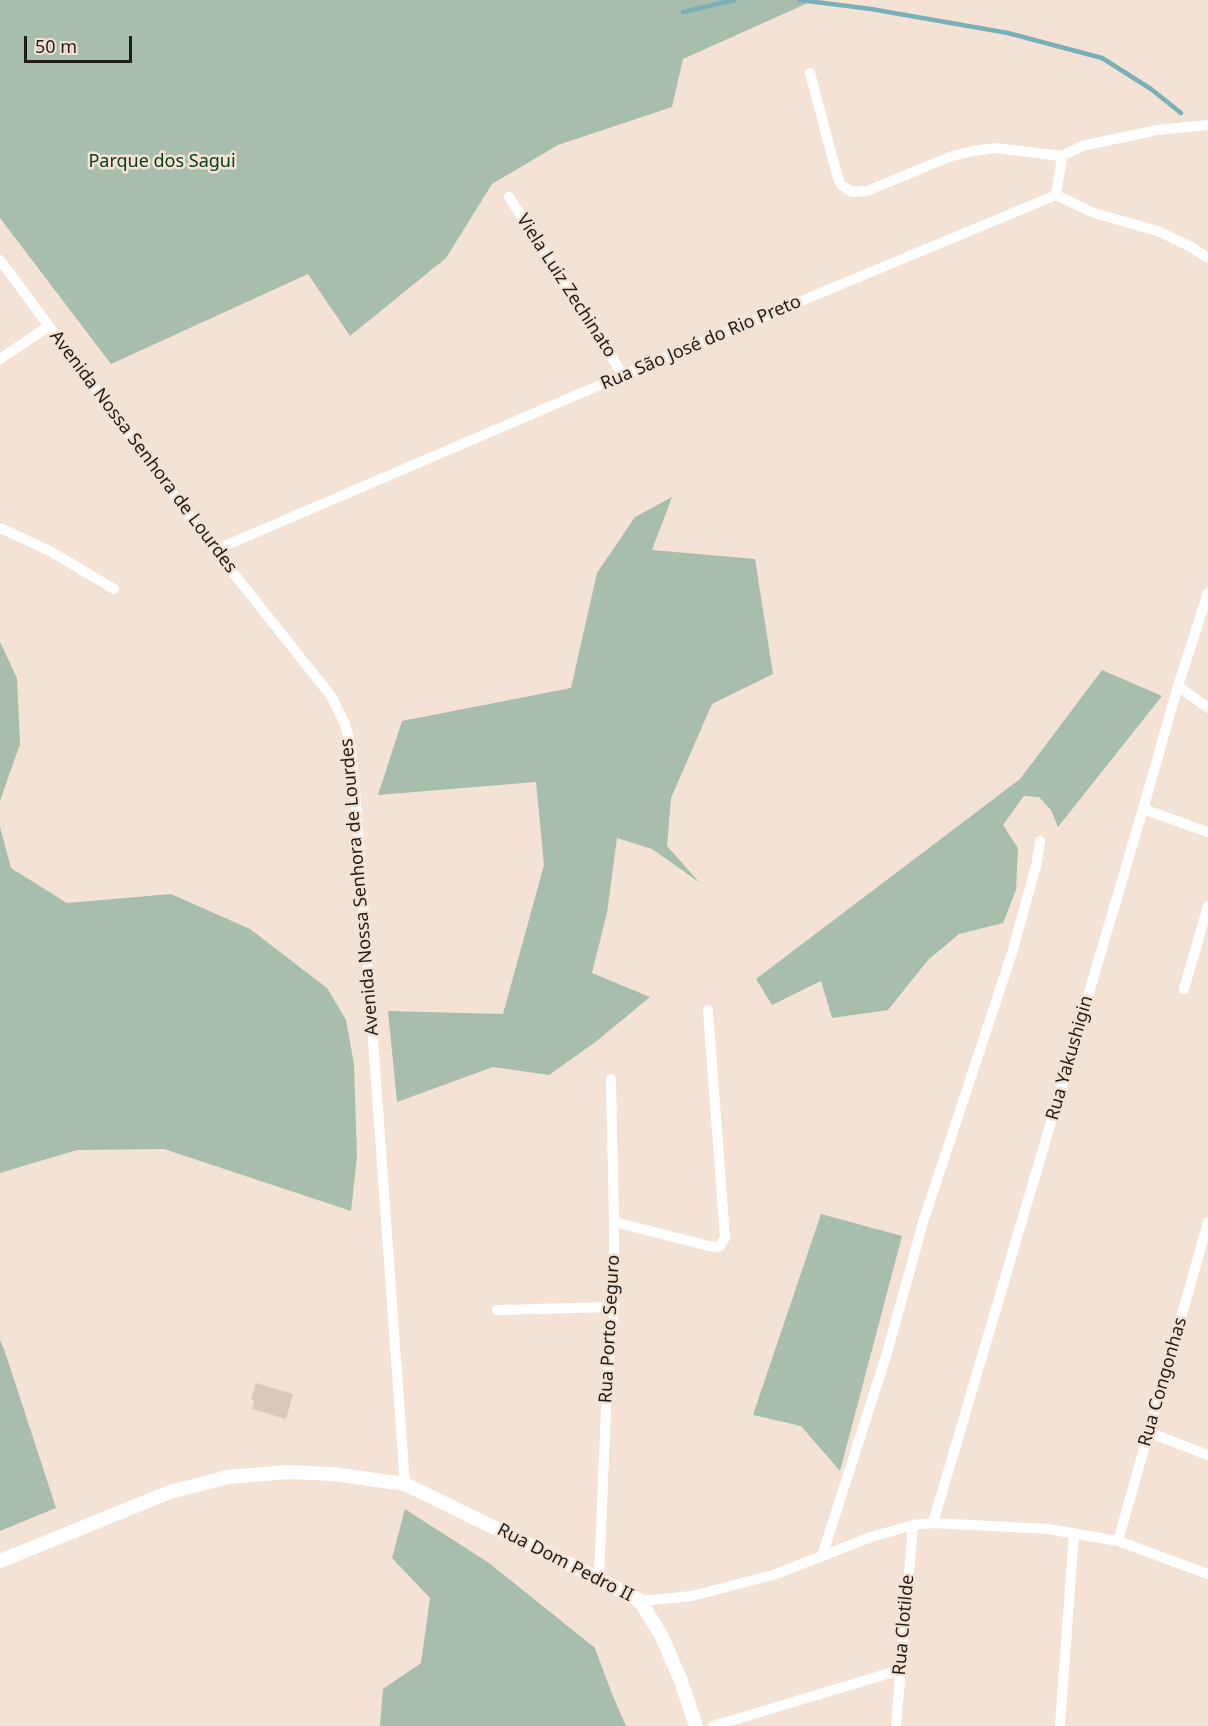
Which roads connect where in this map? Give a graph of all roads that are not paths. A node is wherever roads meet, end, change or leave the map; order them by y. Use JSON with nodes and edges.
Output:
{"nodes":[{"id":1,"x":810,"y":73,"type":"dead end"},
{"id":2,"x":1208,"y":124,"type":"edge"},
{"id":3,"x":1062,"y":156,"type":"junction"},
{"id":4,"x":1056,"y":195,"type":"junction"},
{"id":5,"x":509,"y":196,"type":"dead end"},
{"id":6,"x":1208,"y":258,"type":"edge"},
{"id":7,"x":0,"y":260,"type":"edge"},
{"id":8,"x":50,"y":326,"type":"junction"},
{"id":9,"x":0,"y":358,"type":"edge"},
{"id":10,"x":623,"y":375,"type":"junction"},
{"id":11,"x":0,"y":528,"type":"edge"},
{"id":12,"x":215,"y":550,"type":"junction"},
{"id":13,"x":114,"y":589,"type":"dead end"},
{"id":14,"x":1208,"y":593,"type":"edge"},
{"id":15,"x":1178,"y":686,"type":"junction"},
{"id":16,"x":1208,"y":708,"type":"edge"},
{"id":17,"x":1143,"y":809,"type":"junction"},
{"id":18,"x":1208,"y":832,"type":"edge"},
{"id":19,"x":1040,"y":841,"type":"dead end"},
{"id":20,"x":1208,"y":906,"type":"edge"},
{"id":21,"x":1184,"y":989,"type":"dead end"},
{"id":22,"x":708,"y":1010,"type":"dead end"},
{"id":23,"x":611,"y":1079,"type":"dead end"},
{"id":24,"x":614,"y":1222,"type":"junction"},
{"id":25,"x":1208,"y":1222,"type":"edge"},
{"id":26,"x":614,"y":1307,"type":"junction"},
{"id":27,"x":497,"y":1310,"type":"dead end"},
{"id":28,"x":1148,"y":1432,"type":"junction"},
{"id":29,"x":1208,"y":1455,"type":"edge"},
{"id":30,"x":405,"y":1484,"type":"junction"},
{"id":31,"x":933,"y":1523,"type":"junction"},
{"id":32,"x":913,"y":1525,"type":"junction"},
{"id":33,"x":1074,"y":1533,"type":"junction"},
{"id":34,"x":1118,"y":1541,"type":"junction"},
{"id":35,"x":822,"y":1556,"type":"junction"},
{"id":36,"x":0,"y":1561,"type":"edge"},
{"id":37,"x":1208,"y":1574,"type":"edge"},
{"id":38,"x":599,"y":1578,"type":"junction"},
{"id":39,"x":640,"y":1601,"type":"junction"},
{"id":40,"x":900,"y":1670,"type":"junction"},
{"id":41,"x":696,"y":1726,"type":"edge"},
{"id":42,"x":713,"y":1726,"type":"edge"},
{"id":43,"x":896,"y":1726,"type":"edge"},
{"id":44,"x":1060,"y":1726,"type":"edge"}],
"edges":[{"from":1,"to":3,"type":"street"},
{"from":2,"to":3,"type":"street"},
{"from":3,"to":4,"type":"street"},
{"from":4,"to":6,"type":"street"},
{"from":4,"to":10,"type":"street","name":"Rua São José do Rio Preto"},
{"from":5,"to":10,"type":"street","name":"Viela Luiz Zechinato"},
{"from":7,"to":8,"type":"street","name":"Avenida Nossa Senhora de Lourdes"},
{"from":8,"to":9,"type":"street"},
{"from":8,"to":12,"type":"street","name":"Avenida Nossa Senhora de Lourdes"},
{"from":10,"to":12,"type":"street","name":"Rua São José do Rio Preto"},
{"from":11,"to":13,"type":"street"},
{"from":12,"to":30,"type":"street","name":"Avenida Nossa Senhora de Lourdes"},
{"from":14,"to":15,"type":"street","name":"Rua Yakushigin"},
{"from":15,"to":16,"type":"street"},
{"from":15,"to":17,"type":"street","name":"Rua Yakushigin"},
{"from":17,"to":18,"type":"street"},
{"from":17,"to":31,"type":"street","name":"Rua Yakushigin"},
{"from":19,"to":35,"type":"street"},
{"from":20,"to":21,"type":"street"},
{"from":22,"to":24,"type":"street"},
{"from":23,"to":24,"type":"street","name":"Rua Porto Seguro"},
{"from":24,"to":26,"type":"street","name":"Rua Porto Seguro"},
{"from":25,"to":28,"type":"street","name":"Rua Congonhas"},
{"from":26,"to":27,"type":"street"},
{"from":26,"to":38,"type":"street","name":"Rua Porto Seguro"},
{"from":28,"to":29,"type":"street"},
{"from":28,"to":34,"type":"street","name":"Rua Congonhas"},
{"from":30,"to":36,"type":"street","name":"Rua Dom Pedro II"},
{"from":30,"to":38,"type":"street","name":"Rua Dom Pedro II"},
{"from":31,"to":32,"type":"street","name":"Rua Dom Pedro II"},
{"from":31,"to":33,"type":"street","name":"Rua Dom Pedro II"},
{"from":32,"to":35,"type":"street","name":"Rua Dom Pedro II"},
{"from":32,"to":40,"type":"street","name":"Rua Clotilde"},
{"from":33,"to":34,"type":"street","name":"Rua Dom Pedro II"},
{"from":33,"to":44,"type":"street"},
{"from":34,"to":37,"type":"street","name":"Rua Dom Pedro II"},
{"from":35,"to":39,"type":"street","name":"Rua Dom Pedro II"},
{"from":38,"to":39,"type":"street","name":"Rua Dom Pedro II"},
{"from":39,"to":41,"type":"street"},
{"from":40,"to":42,"type":"street"},
{"from":40,"to":43,"type":"street","name":"Rua Clotilde"}]}
